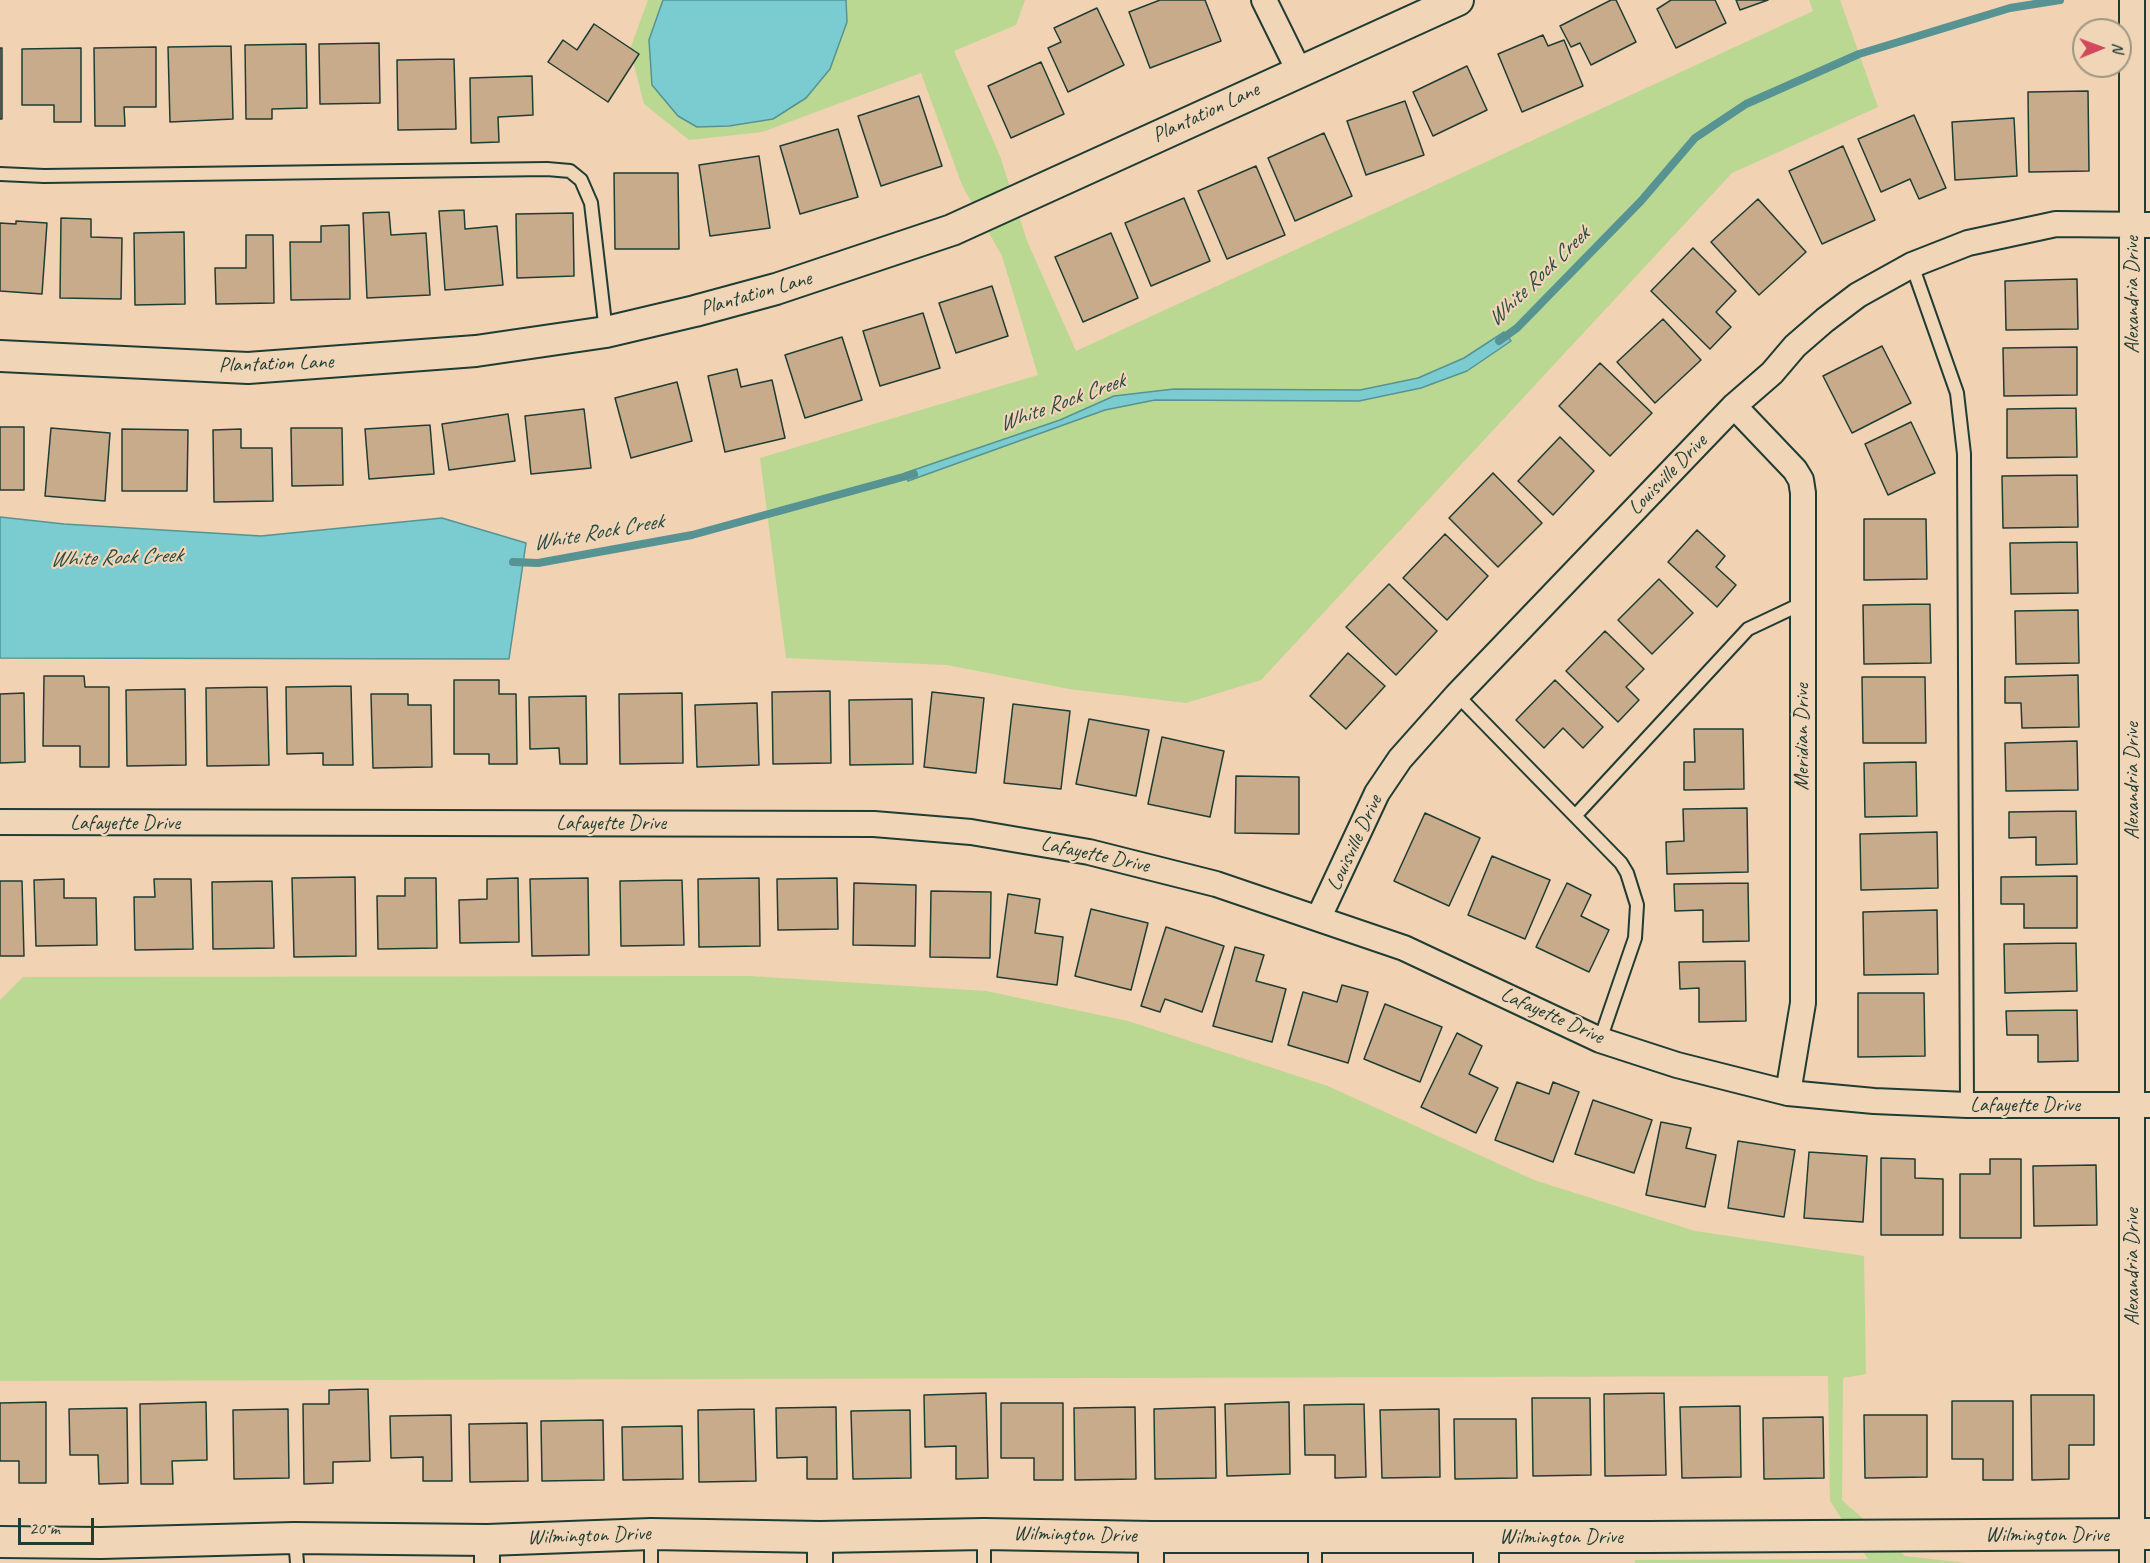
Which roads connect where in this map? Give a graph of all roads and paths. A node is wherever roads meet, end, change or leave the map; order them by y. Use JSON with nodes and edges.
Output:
{"nodes":[{"id":1,"x":1264,"y":0,"type":"edge"},
{"id":2,"x":2132,"y":0,"type":"edge"},
{"id":3,"x":1451,"y":2,"type":"edge"},
{"id":4,"x":1299,"y":70,"type":"junction"},
{"id":5,"x":0,"y":174,"type":"edge"},
{"id":6,"x":2141,"y":225,"type":"edge"},
{"id":7,"x":1912,"y":265,"type":"junction"},
{"id":8,"x":606,"y":332,"type":"junction"},
{"id":9,"x":0,"y":356,"type":"edge"},
{"id":10,"x":1734,"y":406,"type":"junction"},
{"id":11,"x":1803,"y":603,"type":"junction"},
{"id":12,"x":1456,"y":695,"type":"junction"},
{"id":13,"x":1575,"y":816,"type":"junction"},
{"id":14,"x":0,"y":822,"type":"edge"},
{"id":15,"x":1319,"y":917,"type":"junction"},
{"id":16,"x":1600,"y":1040,"type":"junction"},
{"id":17,"x":1788,"y":1093,"type":"junction"},
{"id":18,"x":1967,"y":1105,"type":"junction"},
{"id":19,"x":2141,"y":1105,"type":"edge"},
{"id":20,"x":984,"y":1534,"type":"junction"},
{"id":21,"x":0,"y":1542,"type":"edge"},
{"id":22,"x":2138,"y":1544,"type":"edge"},
{"id":23,"x":651,"y":1549,"type":"edge"},
{"id":24,"x":296,"y":1550,"type":"edge"},
{"id":25,"x":820,"y":1550,"type":"edge"},
{"id":26,"x":1151,"y":1550,"type":"edge"},
{"id":27,"x":1315,"y":1550,"type":"edge"},
{"id":28,"x":1486,"y":1550,"type":"edge"},
{"id":29,"x":487,"y":1551,"type":"edge"},
{"id":30,"x":102,"y":1553,"type":"edge"},
{"id":31,"x":984,"y":1563,"type":"edge"}],
"edges":[{"from":1,"to":4,"type":"street"},
{"from":2,"to":6,"type":"street","name":"Alexandria Drive"},
{"from":3,"to":4,"type":"street","name":"Plantation Lane"},
{"from":4,"to":8,"type":"street","name":"Plantation Lane"},
{"from":5,"to":8,"type":"lane"},
{"from":6,"to":7,"type":"street","name":"Louisville Drive"},
{"from":6,"to":19,"type":"street","name":"Alexandria Drive"},
{"from":7,"to":10,"type":"street","name":"Louisville Drive"},
{"from":7,"to":18,"type":"lane"},
{"from":8,"to":9,"type":"street","name":"Plantation Lane"},
{"from":10,"to":11,"type":"street","name":"Meridian Drive"},
{"from":10,"to":12,"type":"street","name":"Louisville Drive"},
{"from":11,"to":13,"type":"lane"},
{"from":11,"to":17,"type":"street","name":"Meridian Drive"},
{"from":12,"to":13,"type":"lane"},
{"from":12,"to":15,"type":"street","name":"Louisville Drive"},
{"from":13,"to":16,"type":"lane"},
{"from":14,"to":15,"type":"street","name":"Lafayette Drive"},
{"from":15,"to":16,"type":"street","name":"Lafayette Drive"},
{"from":16,"to":17,"type":"street","name":"Lafayette Drive"},
{"from":17,"to":18,"type":"street","name":"Lafayette Drive"},
{"from":18,"to":19,"type":"street","name":"Lafayette Drive"},
{"from":19,"to":22,"type":"street","name":"Alexandria Drive"},
{"from":20,"to":25,"type":"street","name":"Wilmington Drive"},
{"from":20,"to":26,"type":"street","name":"Wilmington Drive"},
{"from":20,"to":31,"type":"lane"},
{"from":21,"to":30,"type":"street","name":"Wilmington Drive"},
{"from":22,"to":28,"type":"street","name":"Wilmington Drive"},
{"from":23,"to":25,"type":"street","name":"Wilmington Drive"},
{"from":23,"to":29,"type":"street","name":"Wilmington Drive"},
{"from":24,"to":29,"type":"street","name":"Wilmington Drive"},
{"from":24,"to":30,"type":"street","name":"Wilmington Drive"},
{"from":26,"to":27,"type":"street","name":"Wilmington Drive"},
{"from":27,"to":28,"type":"street","name":"Wilmington Drive"}]}
